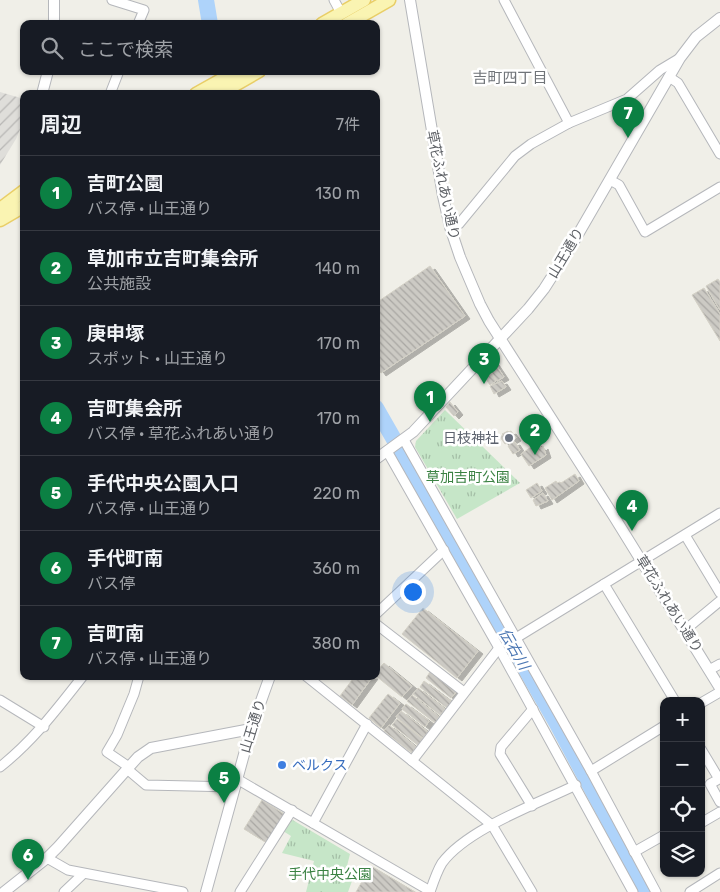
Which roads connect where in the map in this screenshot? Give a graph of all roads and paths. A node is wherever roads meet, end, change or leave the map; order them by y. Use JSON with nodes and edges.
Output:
{"nodes":[{"id":1,"x":54,"y":0,"type":"edge"},
{"id":2,"x":112,"y":0,"type":"edge"},
{"id":3,"x":334,"y":0,"type":"edge"},
{"id":4,"x":364,"y":0,"type":"edge"},
{"id":5,"x":389,"y":0,"type":"edge"},
{"id":6,"x":410,"y":0,"type":"edge"},
{"id":7,"x":504,"y":0,"type":"edge"},
{"id":8,"x":344,"y":18,"type":"edge"},
{"id":9,"x":720,"y":18,"type":"edge"},
{"id":10,"x":54,"y":20,"type":"edge"},
{"id":11,"x":140,"y":20,"type":"edge"},
{"id":12,"x":680,"y":58,"type":"junction"},
{"id":13,"x":47,"y":75,"type":"edge"},
{"id":14,"x":117,"y":75,"type":"edge"},
{"id":15,"x":235,"y":76,"type":"edge"},
{"id":16,"x":669,"y":77,"type":"junction"},
{"id":17,"x":43,"y":90,"type":"edge"},
{"id":18,"x":112,"y":90,"type":"edge"},
{"id":19,"x":214,"y":90,"type":"edge"},
{"id":20,"x":569,"y":122,"type":"junction"},
{"id":21,"x":720,"y":154,"type":"edge"},
{"id":22,"x":610,"y":180,"type":"junction"},
{"id":23,"x":720,"y":187,"type":"edge"},
{"id":24,"x":20,"y":195,"type":"edge"},
{"id":25,"x":20,"y":208,"type":"edge"},
{"id":26,"x":0,"y":209,"type":"edge"},
{"id":27,"x":0,"y":220,"type":"edge"},
{"id":28,"x":450,"y":227,"type":"junction"},
{"id":29,"x":500,"y":339,"type":"junction"},
{"id":30,"x":403,"y":441,"type":"junction"},
{"id":31,"x":389,"y":449,"type":"junction"},
{"id":32,"x":380,"y":456,"type":"edge"},
{"id":33,"x":720,"y":513,"type":"edge"},
{"id":34,"x":684,"y":535,"type":"junction"},
{"id":35,"x":444,"y":550,"type":"junction"},
{"id":36,"x":642,"y":561,"type":"junction"},
{"id":37,"x":604,"y":584,"type":"junction"},
{"id":38,"x":720,"y":592,"type":"edge"},
{"id":39,"x":720,"y":601,"type":"edge"},
{"id":40,"x":380,"y":610,"type":"edge"},
{"id":41,"x":380,"y":627,"type":"edge"},
{"id":42,"x":684,"y":630,"type":"junction"},
{"id":43,"x":516,"y":638,"type":"junction"},
{"id":44,"x":499,"y":648,"type":"junction"},
{"id":45,"x":720,"y":664,"type":"edge"},
{"id":46,"x":709,"y":670,"type":"junction"},
{"id":47,"x":80,"y":680,"type":"edge"},
{"id":48,"x":138,"y":680,"type":"edge"},
{"id":49,"x":269,"y":680,"type":"edge"},
{"id":50,"x":311,"y":680,"type":"edge"},
{"id":51,"x":720,"y":688,"type":"edge"},
{"id":52,"x":464,"y":692,"type":"junction"},
{"id":53,"x":720,"y":692,"type":"edge"},
{"id":54,"x":673,"y":697,"type":"edge"},
{"id":55,"x":0,"y":700,"type":"edge"},
{"id":56,"x":705,"y":701,"type":"edge"},
{"id":57,"x":533,"y":709,"type":"junction"},
{"id":58,"x":367,"y":724,"type":"junction"},
{"id":59,"x":44,"y":726,"type":"junction"},
{"id":60,"x":660,"y":728,"type":"edge"},
{"id":61,"x":251,"y":729,"type":"junction"},
{"id":62,"x":705,"y":756,"type":"edge"},
{"id":63,"x":412,"y":761,"type":"junction"},
{"id":64,"x":0,"y":768,"type":"edge"},
{"id":65,"x":128,"y":768,"type":"junction"},
{"id":66,"x":591,"y":771,"type":"junction"},
{"id":67,"x":236,"y":783,"type":"junction"},
{"id":68,"x":576,"y":785,"type":"junction"},
{"id":69,"x":720,"y":802,"type":"edge"},
{"id":70,"x":532,"y":806,"type":"junction"},
{"id":71,"x":292,"y":810,"type":"junction"},
{"id":72,"x":720,"y":812,"type":"edge"},
{"id":73,"x":705,"y":821,"type":"edge"},
{"id":74,"x":313,"y":823,"type":"junction"},
{"id":75,"x":492,"y":825,"type":"junction"},
{"id":76,"x":660,"y":837,"type":"edge"},
{"id":77,"x":634,"y":852,"type":"junction"},
{"id":78,"x":47,"y":858,"type":"junction"},
{"id":79,"x":720,"y":873,"type":"edge"},
{"id":80,"x":83,"y":874,"type":"junction"},
{"id":81,"x":147,"y":889,"type":"edge"},
{"id":82,"x":4,"y":892,"type":"edge"},
{"id":83,"x":64,"y":892,"type":"edge"},
{"id":84,"x":183,"y":892,"type":"edge"},
{"id":85,"x":206,"y":892,"type":"edge"},
{"id":86,"x":240,"y":892,"type":"edge"},
{"id":87,"x":430,"y":892,"type":"edge"},
{"id":88,"x":532,"y":892,"type":"edge"},
{"id":89,"x":633,"y":892,"type":"edge"},
{"id":90,"x":656,"y":892,"type":"edge"},
{"id":91,"x":690,"y":892,"type":"edge"}],
"edges":[{"from":1,"to":10,"type":"street"},
{"from":2,"to":11,"type":"street"},
{"from":3,"to":8,"type":"street"},
{"from":4,"to":8,"type":"main road"},
{"from":5,"to":8,"type":"main road"},
{"from":6,"to":28,"type":"street","name":"草花ふれあい通り"},
{"from":7,"to":20,"type":"street"},
{"from":9,"to":12,"type":"street","name":"山王通り"},
{"from":12,"to":16,"type":"street","name":"山王通り"},
{"from":12,"to":20,"type":"street"},
{"from":13,"to":17,"type":"street"},
{"from":14,"to":18,"type":"street"},
{"from":15,"to":19,"type":"main road"},
{"from":16,"to":21,"type":"street"},
{"from":16,"to":22,"type":"street","name":"山王通り"},
{"from":20,"to":28,"type":"street"},
{"from":22,"to":23,"type":"street"},
{"from":22,"to":29,"type":"street","name":"山王通り"},
{"from":24,"to":26,"type":"main road"},
{"from":25,"to":27,"type":"main road"},
{"from":28,"to":29,"type":"street","name":"草花ふれあい通り"},
{"from":29,"to":30,"type":"street","name":"山王通り"},
{"from":29,"to":36,"type":"street","name":"草花ふれあい通り"},
{"from":30,"to":31,"type":"street","name":"山王通り"},
{"from":30,"to":43,"type":"street"},
{"from":31,"to":32,"type":"street","name":"山王通り"},
{"from":31,"to":35,"type":"street"},
{"from":33,"to":34,"type":"street"},
{"from":34,"to":36,"type":"street"},
{"from":34,"to":38,"type":"street"},
{"from":35,"to":40,"type":"street"},
{"from":35,"to":44,"type":"street"},
{"from":36,"to":37,"type":"street"},
{"from":36,"to":42,"type":"street","name":"草花ふれあい通り"},
{"from":37,"to":43,"type":"street"},
{"from":37,"to":54,"type":"street"},
{"from":39,"to":42,"type":"street"},
{"from":41,"to":52,"type":"street"},
{"from":42,"to":46,"type":"street","name":"草花ふれあい通り"},
{"from":43,"to":66,"type":"street"},
{"from":44,"to":52,"type":"street"},
{"from":44,"to":57,"type":"street"},
{"from":45,"to":46,"type":"street"},
{"from":46,"to":51,"type":"street","name":"草花ふれあい通り"},
{"from":47,"to":59,"type":"street"},
{"from":48,"to":65,"type":"street"},
{"from":49,"to":61,"type":"street","name":"山王通り"},
{"from":50,"to":58,"type":"street"},
{"from":52,"to":63,"type":"street"},
{"from":53,"to":56,"type":"street"},
{"from":55,"to":59,"type":"street"},
{"from":57,"to":68,"type":"street"},
{"from":57,"to":70,"type":"street"},
{"from":58,"to":63,"type":"street"},
{"from":58,"to":74,"type":"street"},
{"from":59,"to":64,"type":"street"},
{"from":60,"to":66,"type":"street"},
{"from":61,"to":65,"type":"street"},
{"from":61,"to":67,"type":"street","name":"山王通り"},
{"from":62,"to":69,"type":"street"},
{"from":63,"to":75,"type":"street"},
{"from":65,"to":67,"type":"street"},
{"from":65,"to":78,"type":"street"},
{"from":66,"to":77,"type":"street"},
{"from":67,"to":71,"type":"street"},
{"from":67,"to":85,"type":"street","name":"山王通り"},
{"from":68,"to":70,"type":"street"},
{"from":68,"to":89,"type":"street"},
{"from":70,"to":75,"type":"street"},
{"from":71,"to":74,"type":"street"},
{"from":71,"to":86,"type":"street"},
{"from":72,"to":73,"type":"street"},
{"from":74,"to":87,"type":"street"},
{"from":75,"to":87,"type":"street"},
{"from":75,"to":88,"type":"street"},
{"from":76,"to":77,"type":"street"},
{"from":77,"to":90,"type":"street"},
{"from":78,"to":80,"type":"street"},
{"from":78,"to":82,"type":"street"},
{"from":79,"to":91,"type":"street"},
{"from":80,"to":81,"type":"street"},
{"from":80,"to":83,"type":"street"},
{"from":81,"to":84,"type":"street"}]}
